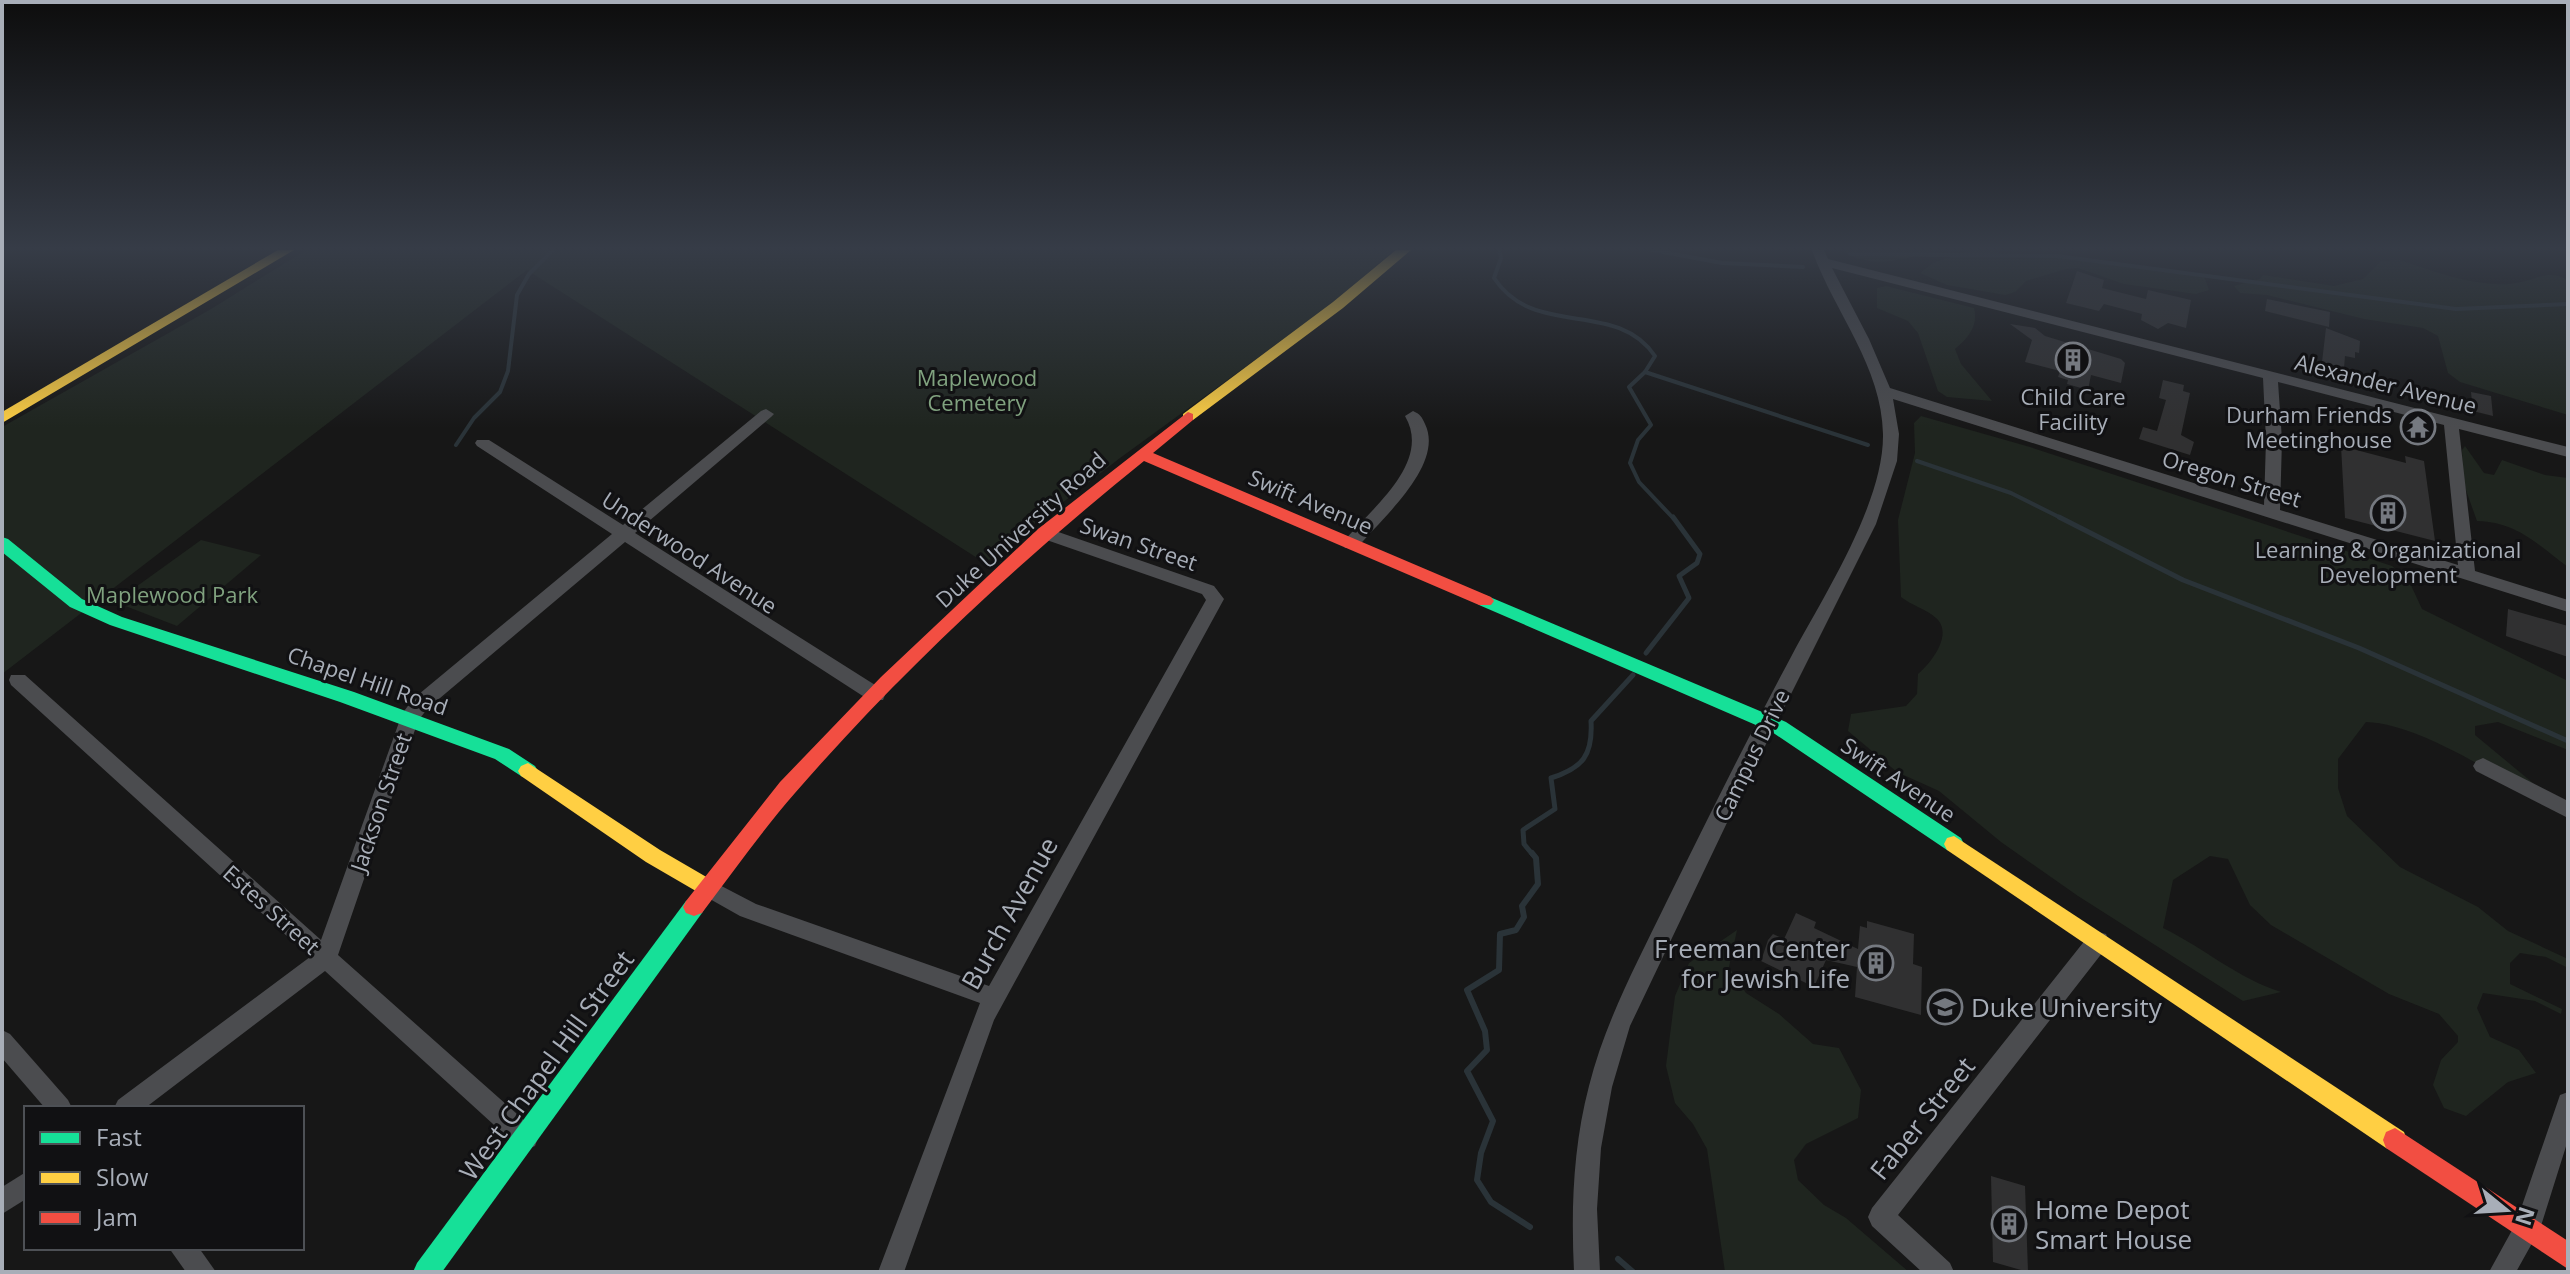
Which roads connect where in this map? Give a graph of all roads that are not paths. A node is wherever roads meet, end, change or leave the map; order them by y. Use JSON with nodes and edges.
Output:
{"nodes":[{"id":1,"x":186,"y":309,"type":"edge"},
{"id":2,"x":1332,"y":309,"type":"edge"},
{"id":3,"x":1847,"y":309,"type":"edge"},
{"id":4,"x":2020,"y":309,"type":"edge"},
{"id":5,"x":2270,"y":376,"type":"junction"},
{"id":6,"x":1884,"y":391,"type":"junction"},
{"id":7,"x":766,"y":414,"type":"dead end"},
{"id":8,"x":1413,"y":416,"type":"dead end"},
{"id":9,"x":2,"y":418,"type":"edge"},
{"id":10,"x":2451,"y":423,"type":"junction"},
{"id":11,"x":483,"y":443,"type":"dead end"},
{"id":12,"x":2568,"y":452,"type":"edge"},
{"id":13,"x":1142,"y":454,"type":"junction"},
{"id":14,"x":2272,"y":514,"type":"junction"},
{"id":15,"x":1044,"y":533,"type":"junction"},
{"id":16,"x":621,"y":534,"type":"junction"},
{"id":17,"x":2,"y":543,"type":"edge"},
{"id":18,"x":1351,"y":544,"type":"junction"},
{"id":19,"x":2467,"y":574,"type":"junction"},
{"id":20,"x":1215,"y":599,"type":"joint"},
{"id":21,"x":2568,"y":606,"type":"edge"},
{"id":22,"x":18,"y":680,"type":"dead end"},
{"id":23,"x":876,"y":695,"type":"junction"},
{"id":24,"x":409,"y":719,"type":"junction"},
{"id":25,"x":1767,"y":721,"type":"junction"},
{"id":26,"x":2483,"y":766,"type":"dead end"},
{"id":27,"x":2568,"y":810,"type":"edge"},
{"id":28,"x":708,"y":888,"type":"junction"},
{"id":29,"x":2098,"y":941,"type":"junction"},
{"id":30,"x":326,"y":958,"type":"junction"},
{"id":31,"x":994,"y":998,"type":"junction"},
{"id":32,"x":2,"y":1041,"type":"edge"},
{"id":33,"x":2568,"y":1103,"type":"edge"},
{"id":34,"x":58,"y":1106,"type":"edge"},
{"id":35,"x":129,"y":1106,"type":"edge"},
{"id":36,"x":526,"y":1138,"type":"junction"},
{"id":37,"x":24,"y":1186,"type":"edge"},
{"id":38,"x":2,"y":1202,"type":"edge"},
{"id":39,"x":2527,"y":1229,"type":"junction"},
{"id":40,"x":184,"y":1250,"type":"edge"},
{"id":41,"x":2568,"y":1256,"type":"edge"},
{"id":42,"x":203,"y":1272,"type":"edge"},
{"id":43,"x":426,"y":1272,"type":"edge"},
{"id":44,"x":891,"y":1272,"type":"edge"},
{"id":45,"x":1587,"y":1272,"type":"edge"},
{"id":46,"x":1941,"y":1272,"type":"edge"},
{"id":47,"x":2502,"y":1272,"type":"edge"}],
"edges":[{"from":1,"to":9,"type":"street"},
{"from":2,"to":13,"type":"street","name":"Duke University Road"},
{"from":3,"to":6,"type":"street","name":"Campus Drive"},
{"from":4,"to":5,"type":"street","name":"Alexander Avenue"},
{"from":5,"to":10,"type":"street","name":"Alexander Avenue"},
{"from":5,"to":14,"type":"street"},
{"from":6,"to":14,"type":"street","name":"Oregon Street"},
{"from":6,"to":25,"type":"street","name":"Campus Drive"},
{"from":7,"to":16,"type":"street","name":"Jackson Street"},
{"from":8,"to":18,"type":"street"},
{"from":10,"to":12,"type":"street","name":"Alexander Avenue"},
{"from":10,"to":19,"type":"street"},
{"from":11,"to":16,"type":"street","name":"Underwood Avenue"},
{"from":13,"to":15,"type":"street","name":"Duke University Road"},
{"from":13,"to":18,"type":"street","name":"Swift Avenue"},
{"from":14,"to":19,"type":"street","name":"Oregon Street"},
{"from":15,"to":20,"type":"street","name":"Swan Street"},
{"from":15,"to":23,"type":"street","name":"Duke University Road"},
{"from":16,"to":23,"type":"street","name":"Underwood Avenue"},
{"from":16,"to":24,"type":"street","name":"Jackson Street"},
{"from":17,"to":24,"type":"street","name":"Chapel Hill Road"},
{"from":18,"to":25,"type":"street","name":"Swift Avenue"},
{"from":19,"to":21,"type":"street","name":"Oregon Street"},
{"from":20,"to":31,"type":"street","name":"Burch Avenue"},
{"from":22,"to":30,"type":"street","name":"Estes Street"},
{"from":23,"to":28,"type":"street","name":"Duke University Road"},
{"from":24,"to":28,"type":"street","name":"Chapel Hill Road"},
{"from":24,"to":30,"type":"street","name":"Jackson Street"},
{"from":25,"to":29,"type":"street","name":"Swift Avenue"},
{"from":25,"to":45,"type":"street","name":"Campus Drive"},
{"from":26,"to":27,"type":"street"},
{"from":28,"to":31,"type":"street"},
{"from":28,"to":36,"type":"street","name":"West Chapel Hill Street"},
{"from":29,"to":39,"type":"street","name":"Swift Avenue"},
{"from":29,"to":46,"type":"street","name":"Faber Street"},
{"from":30,"to":35,"type":"street"},
{"from":30,"to":36,"type":"street","name":"Estes Street"},
{"from":31,"to":44,"type":"street","name":"Burch Avenue"},
{"from":32,"to":34,"type":"street"},
{"from":33,"to":39,"type":"street"},
{"from":36,"to":43,"type":"street","name":"West Chapel Hill Street"},
{"from":37,"to":38,"type":"street"},
{"from":39,"to":41,"type":"street","name":"Swift Avenue"},
{"from":39,"to":47,"type":"street"},
{"from":40,"to":42,"type":"street"}]}
